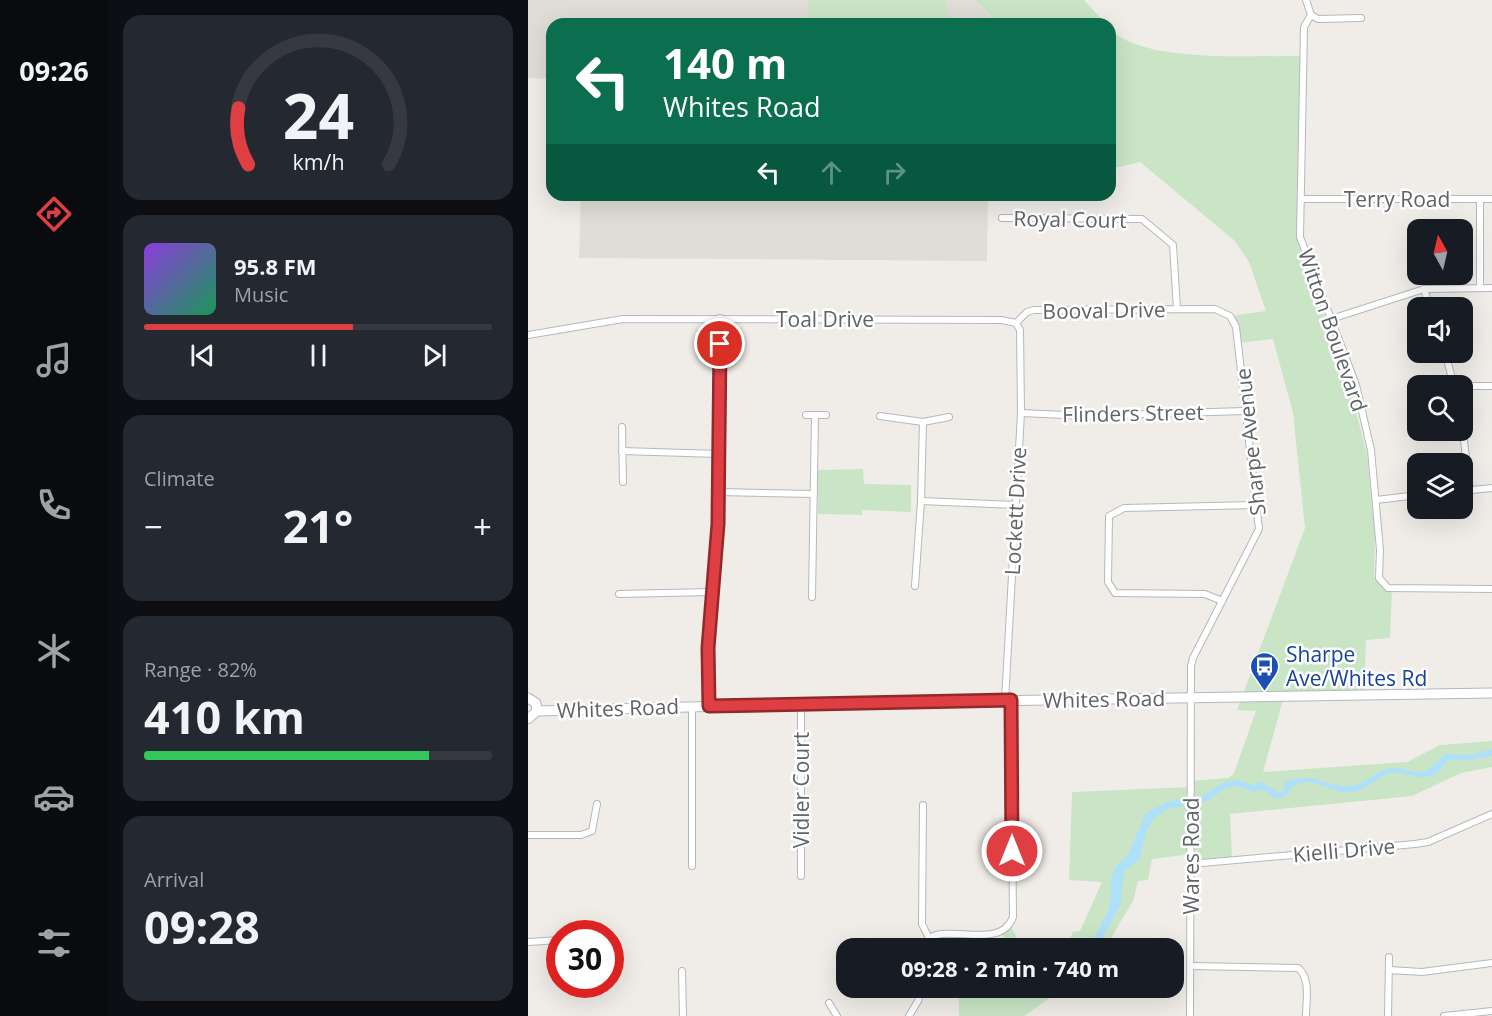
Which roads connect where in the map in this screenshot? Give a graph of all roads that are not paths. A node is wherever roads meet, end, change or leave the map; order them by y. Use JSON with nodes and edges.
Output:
{"nodes":[{"id":1,"x":1306,"y":0,"type":"edge"},
{"id":2,"x":1311,"y":15,"type":"junction"},
{"id":3,"x":1361,"y":18,"type":"dead end"},
{"id":4,"x":1301,"y":199,"type":"junction"},
{"id":5,"x":1480,"y":199,"type":"junction"},
{"id":6,"x":1492,"y":199,"type":"edge"},
{"id":7,"x":1002,"y":218,"type":"dead end"},
{"id":8,"x":1480,"y":288,"type":"junction"},
{"id":9,"x":1492,"y":288,"type":"edge"},
{"id":10,"x":1424,"y":289,"type":"junction"},
{"id":11,"x":1427,"y":297,"type":"edge"},
{"id":12,"x":1177,"y":309,"type":"junction"},
{"id":13,"x":1196,"y":309,"type":"joint"},
{"id":14,"x":720,"y":318,"type":"junction"},
{"id":15,"x":1331,"y":319,"type":"junction"},
{"id":16,"x":1016,"y":323,"type":"junction"},
{"id":17,"x":528,"y":335,"type":"edge"},
{"id":18,"x":1473,"y":386,"type":"edge"},
{"id":19,"x":1492,"y":386,"type":"edge"},
{"id":20,"x":1244,"y":411,"type":"junction"},
{"id":21,"x":1021,"y":413,"type":"junction"},
{"id":22,"x":806,"y":415,"type":"dead end"},
{"id":23,"x":815,"y":415,"type":"junction"},
{"id":24,"x":826,"y":415,"type":"dead end"},
{"id":25,"x":880,"y":416,"type":"dead end"},
{"id":26,"x":948,"y":417,"type":"dead end"},
{"id":27,"x":923,"y":422,"type":"junction"},
{"id":28,"x":622,"y":427,"type":"dead end"},
{"id":29,"x":622,"y":451,"type":"junction"},
{"id":30,"x":718,"y":454,"type":"junction"},
{"id":31,"x":623,"y":482,"type":"dead end"},
{"id":32,"x":1492,"y":488,"type":"edge"},
{"id":33,"x":1473,"y":490,"type":"edge"},
{"id":34,"x":719,"y":492,"type":"junction"},
{"id":35,"x":814,"y":494,"type":"junction"},
{"id":36,"x":1407,"y":496,"type":"edge"},
{"id":37,"x":1376,"y":500,"type":"junction"},
{"id":38,"x":921,"y":501,"type":"junction"},
{"id":39,"x":1015,"y":505,"type":"junction"},
{"id":40,"x":1256,"y":505,"type":"junction"},
{"id":41,"x":915,"y":586,"type":"dead end"},
{"id":42,"x":1492,"y":589,"type":"edge"},
{"id":43,"x":712,"y":592,"type":"junction"},
{"id":44,"x":619,"y":594,"type":"dead end"},
{"id":45,"x":812,"y":597,"type":"dead end"},
{"id":46,"x":1222,"y":601,"type":"junction"},
{"id":47,"x":1492,"y":693,"type":"edge"},
{"id":48,"x":1190,"y":697,"type":"junction"},
{"id":49,"x":528,"y":699,"type":"edge"},
{"id":50,"x":1008,"y":701,"type":"junction"},
{"id":51,"x":801,"y":704,"type":"junction"},
{"id":52,"x":692,"y":706,"type":"junction"},
{"id":53,"x":709,"y":706,"type":"junction"},
{"id":54,"x":537,"y":711,"type":"junction"},
{"id":55,"x":528,"y":719,"type":"edge"},
{"id":56,"x":597,"y":804,"type":"dead end"},
{"id":57,"x":923,"y":805,"type":"dead end"},
{"id":58,"x":1492,"y":814,"type":"edge"},
{"id":59,"x":528,"y":835,"type":"edge"},
{"id":60,"x":1191,"y":864,"type":"junction"},
{"id":61,"x":692,"y":866,"type":"dead end"},
{"id":62,"x":801,"y":876,"type":"dead end"},
{"id":63,"x":929,"y":938,"type":"joint"},
{"id":64,"x":546,"y":941,"type":"edge"},
{"id":65,"x":528,"y":942,"type":"edge"},
{"id":66,"x":1389,"y":957,"type":"dead end"},
{"id":67,"x":1492,"y":963,"type":"edge"},
{"id":68,"x":1191,"y":966,"type":"junction"},
{"id":69,"x":1389,"y":970,"type":"junction"},
{"id":70,"x":682,"y":971,"type":"dead end"},
{"id":71,"x":919,"y":998,"type":"edge"},
{"id":72,"x":829,"y":1003,"type":"dead end"},
{"id":73,"x":1492,"y":1011,"type":"edge"},
{"id":74,"x":683,"y":1016,"type":"edge"},
{"id":75,"x":837,"y":1016,"type":"edge"},
{"id":76,"x":909,"y":1016,"type":"edge"},
{"id":77,"x":1190,"y":1016,"type":"edge"},
{"id":78,"x":1306,"y":1016,"type":"edge"},
{"id":79,"x":1388,"y":1016,"type":"edge"},
{"id":80,"x":1444,"y":1016,"type":"edge"}],
"edges":[{"from":1,"to":2,"type":"street"},
{"from":2,"to":3,"type":"street"},
{"from":2,"to":4,"type":"street","name":"Witton Boulevard"},
{"from":4,"to":5,"type":"street","name":"Terry Road"},
{"from":4,"to":15,"type":"street","name":"Witton Boulevard"},
{"from":5,"to":6,"type":"street","name":"Terry Road"},
{"from":5,"to":8,"type":"street"},
{"from":7,"to":12,"type":"street","name":"Royal Court"},
{"from":8,"to":9,"type":"street"},
{"from":8,"to":10,"type":"street"},
{"from":10,"to":11,"type":"street"},
{"from":10,"to":15,"type":"street"},
{"from":12,"to":13,"type":"street","name":"Booval Drive"},
{"from":12,"to":16,"type":"street","name":"Booval Drive"},
{"from":13,"to":20,"type":"street","name":"Sharpe Avenue"},
{"from":14,"to":16,"type":"street","name":"Toal Drive"},
{"from":14,"to":17,"type":"street","name":"Toal Drive"},
{"from":14,"to":30,"type":"street"},
{"from":15,"to":37,"type":"street","name":"Witton Boulevard"},
{"from":16,"to":21,"type":"street","name":"Lockett Drive"},
{"from":18,"to":19,"type":"street"},
{"from":20,"to":21,"type":"street","name":"Flinders Street"},
{"from":20,"to":40,"type":"street","name":"Sharpe Avenue"},
{"from":21,"to":39,"type":"street","name":"Lockett Drive"},
{"from":22,"to":23,"type":"street"},
{"from":23,"to":24,"type":"street"},
{"from":23,"to":35,"type":"street"},
{"from":25,"to":27,"type":"street"},
{"from":26,"to":27,"type":"street"},
{"from":27,"to":38,"type":"street"},
{"from":28,"to":29,"type":"street"},
{"from":29,"to":30,"type":"street"},
{"from":29,"to":31,"type":"street"},
{"from":30,"to":34,"type":"street"},
{"from":32,"to":33,"type":"street"},
{"from":34,"to":35,"type":"street"},
{"from":34,"to":43,"type":"street"},
{"from":35,"to":45,"type":"street"},
{"from":36,"to":37,"type":"street"},
{"from":37,"to":42,"type":"street","name":"Witton Boulevard"},
{"from":38,"to":39,"type":"street"},
{"from":38,"to":41,"type":"street"},
{"from":39,"to":50,"type":"street","name":"Lockett Drive"},
{"from":40,"to":46,"type":"street","name":"Sharpe Avenue"},
{"from":40,"to":46,"type":"street"},
{"from":43,"to":44,"type":"street"},
{"from":43,"to":53,"type":"street"},
{"from":46,"to":48,"type":"street","name":"Sharpe Avenue"},
{"from":47,"to":48,"type":"street","name":"Whites Road"},
{"from":48,"to":50,"type":"street","name":"Whites Road"},
{"from":48,"to":60,"type":"street","name":"Wares Road"},
{"from":49,"to":54,"type":"street"},
{"from":50,"to":51,"type":"street","name":"Whites Road"},
{"from":50,"to":63,"type":"street","name":"Lockett Drive"},
{"from":51,"to":53,"type":"street","name":"Whites Road"},
{"from":51,"to":62,"type":"street","name":"Vidler Court"},
{"from":52,"to":53,"type":"street","name":"Whites Road"},
{"from":52,"to":54,"type":"street","name":"Whites Road"},
{"from":52,"to":61,"type":"street"},
{"from":54,"to":55,"type":"street"},
{"from":56,"to":59,"type":"street"},
{"from":57,"to":63,"type":"street"},
{"from":58,"to":60,"type":"street","name":"Kielli Drive"},
{"from":60,"to":68,"type":"street","name":"Wares Road"},
{"from":64,"to":65,"type":"street"},
{"from":66,"to":69,"type":"street"},
{"from":67,"to":69,"type":"street"},
{"from":68,"to":77,"type":"street","name":"Wares Road"},
{"from":68,"to":78,"type":"street"},
{"from":69,"to":79,"type":"street"},
{"from":70,"to":74,"type":"street"},
{"from":71,"to":76,"type":"street"},
{"from":72,"to":75,"type":"street"},
{"from":73,"to":80,"type":"street"}]}
